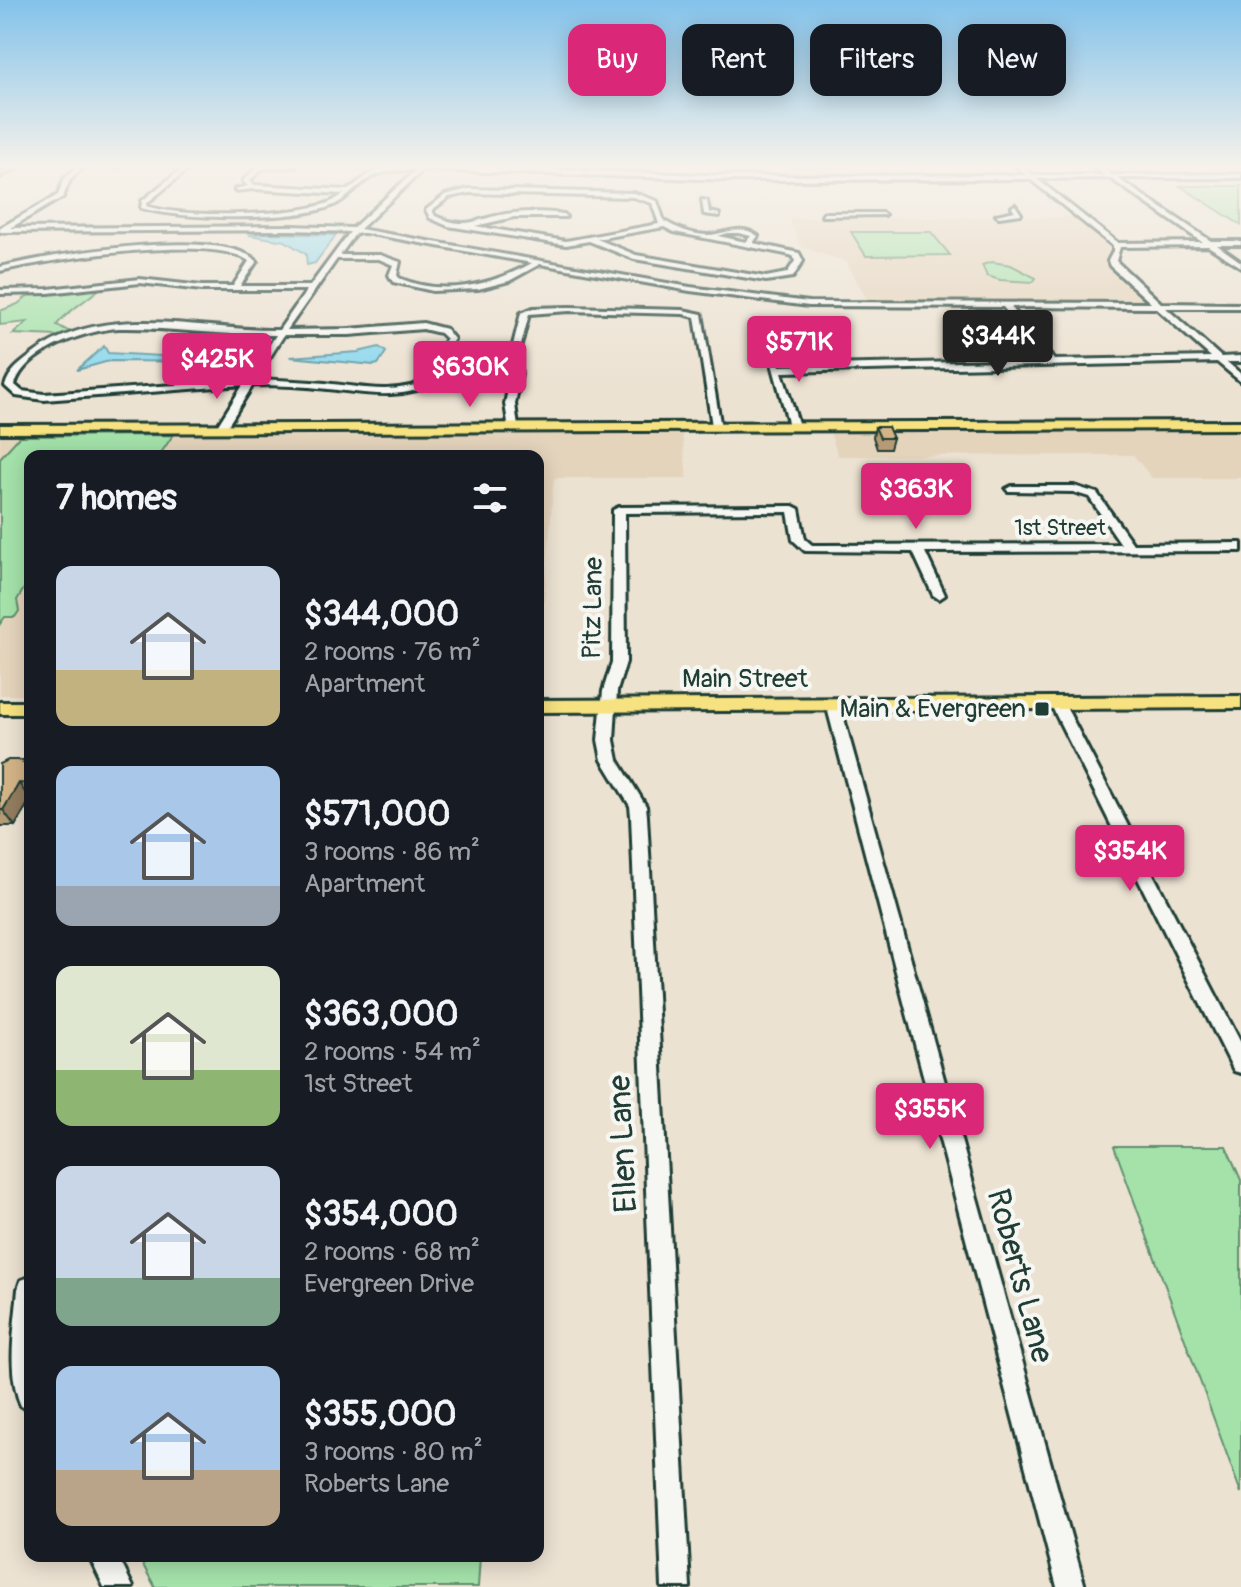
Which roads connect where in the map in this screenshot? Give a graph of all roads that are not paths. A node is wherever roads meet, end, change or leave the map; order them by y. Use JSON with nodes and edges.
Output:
{"nodes":[{"id":1,"x":349,"y":239,"type":"edge"},
{"id":2,"x":420,"y":239,"type":"edge"},
{"id":3,"x":533,"y":239,"type":"edge"},
{"id":4,"x":596,"y":239,"type":"edge"},
{"id":5,"x":715,"y":239,"type":"edge"},
{"id":6,"x":752,"y":239,"type":"edge"},
{"id":7,"x":1108,"y":239,"type":"edge"},
{"id":8,"x":1203,"y":239,"type":"edge"},
{"id":9,"x":592,"y":240,"type":"junction"},
{"id":10,"x":1209,"y":243,"type":"junction"},
{"id":11,"x":1241,"y":243,"type":"edge"},
{"id":12,"x":747,"y":245,"type":"junction"},
{"id":13,"x":1116,"y":245,"type":"junction"},
{"id":14,"x":336,"y":257,"type":"junction"},
{"id":15,"x":541,"y":261,"type":"junction"},
{"id":16,"x":1241,"y":265,"type":"edge"},
{"id":17,"x":689,"y":267,"type":"junction"},
{"id":18,"x":0,"y":269,"type":"edge"},
{"id":19,"x":663,"y":284,"type":"junction"},
{"id":20,"x":235,"y":288,"type":"junction"},
{"id":21,"x":312,"y":288,"type":"junction"},
{"id":22,"x":0,"y":292,"type":"edge"},
{"id":23,"x":1006,"y":306,"type":"junction"},
{"id":24,"x":1159,"y":306,"type":"junction"},
{"id":25,"x":1241,"y":306,"type":"edge"},
{"id":26,"x":281,"y":333,"type":"junction"},
{"id":27,"x":771,"y":351,"type":"dead end"},
{"id":28,"x":1219,"y":359,"type":"junction"},
{"id":29,"x":1241,"y":359,"type":"edge"},
{"id":30,"x":1050,"y":361,"type":"junction"},
{"id":31,"x":777,"y":369,"type":"junction"},
{"id":32,"x":1241,"y":379,"type":"edge"},
{"id":33,"x":248,"y":385,"type":"junction"},
{"id":34,"x":1241,"y":425,"type":"edge"},
{"id":35,"x":717,"y":426,"type":"junction"},
{"id":36,"x":794,"y":426,"type":"junction"},
{"id":37,"x":513,"y":427,"type":"junction"},
{"id":38,"x":221,"y":428,"type":"junction"},
{"id":39,"x":0,"y":429,"type":"edge"},
{"id":40,"x":1012,"y":489,"type":"dead end"},
{"id":41,"x":619,"y":510,"type":"joint"},
{"id":42,"x":1241,"y":547,"type":"edge"},
{"id":43,"x":1130,"y":548,"type":"junction"},
{"id":44,"x":918,"y":549,"type":"junction"},
{"id":45,"x":939,"y":595,"type":"dead end"},
{"id":46,"x":1241,"y":702,"type":"edge"},
{"id":47,"x":1057,"y":703,"type":"junction"},
{"id":48,"x":833,"y":704,"type":"junction"},
{"id":49,"x":608,"y":705,"type":"junction"},
{"id":50,"x":544,"y":706,"type":"edge"},
{"id":51,"x":0,"y":708,"type":"edge"},
{"id":52,"x":24,"y":708,"type":"edge"},
{"id":53,"x":1241,"y":1064,"type":"edge"},
{"id":54,"x":106,"y":1562,"type":"edge"},
{"id":55,"x":119,"y":1587,"type":"edge"},
{"id":56,"x":676,"y":1587,"type":"edge"},
{"id":57,"x":1071,"y":1587,"type":"edge"}],
"edges":[{"from":1,"to":14,"type":"street"},
{"from":2,"to":15,"type":"street"},
{"from":3,"to":9,"type":"street"},
{"from":4,"to":9,"type":"street"},
{"from":5,"to":12,"type":"street"},
{"from":6,"to":12,"type":"street"},
{"from":7,"to":13,"type":"street"},
{"from":8,"to":10,"type":"street"},
{"from":9,"to":17,"type":"street"},
{"from":10,"to":11,"type":"street"},
{"from":10,"to":13,"type":"street"},
{"from":10,"to":16,"type":"street"},
{"from":12,"to":17,"type":"street"},
{"from":13,"to":24,"type":"street"},
{"from":14,"to":15,"type":"street"},
{"from":14,"to":21,"type":"street"},
{"from":15,"to":19,"type":"street"},
{"from":17,"to":19,"type":"street"},
{"from":18,"to":20,"type":"street"},
{"from":19,"to":23,"type":"street"},
{"from":20,"to":21,"type":"street"},
{"from":20,"to":22,"type":"street"},
{"from":21,"to":26,"type":"street"},
{"from":23,"to":24,"type":"street"},
{"from":23,"to":30,"type":"street"},
{"from":24,"to":25,"type":"street"},
{"from":24,"to":28,"type":"street"},
{"from":26,"to":33,"type":"street"},
{"from":26,"to":33,"type":"street"},
{"from":26,"to":33,"type":"street"},
{"from":27,"to":31,"type":"street"},
{"from":28,"to":29,"type":"street"},
{"from":28,"to":30,"type":"street"},
{"from":28,"to":32,"type":"street"},
{"from":30,"to":31,"type":"street"},
{"from":31,"to":36,"type":"street"},
{"from":33,"to":38,"type":"street"},
{"from":34,"to":36,"type":"main road"},
{"from":35,"to":36,"type":"main road"},
{"from":35,"to":37,"type":"main road"},
{"from":35,"to":37,"type":"street"},
{"from":37,"to":38,"type":"main road"},
{"from":38,"to":39,"type":"main road"},
{"from":40,"to":43,"type":"street"},
{"from":41,"to":44,"type":"street","name":"1st Street"},
{"from":41,"to":49,"type":"street","name":"Pitz Lane"},
{"from":42,"to":43,"type":"street","name":"1st Street"},
{"from":43,"to":44,"type":"street","name":"1st Street"},
{"from":44,"to":45,"type":"street"},
{"from":46,"to":47,"type":"main road","name":"Main Street"},
{"from":47,"to":48,"type":"main road","name":"Main Street"},
{"from":47,"to":53,"type":"street"},
{"from":48,"to":49,"type":"main road","name":"Main Street"},
{"from":48,"to":57,"type":"street","name":"Roberts Lane"},
{"from":49,"to":50,"type":"main road","name":"Main Street"},
{"from":49,"to":56,"type":"street","name":"Ellen Lane"},
{"from":51,"to":52,"type":"main road"},
{"from":54,"to":55,"type":"street"}]}
